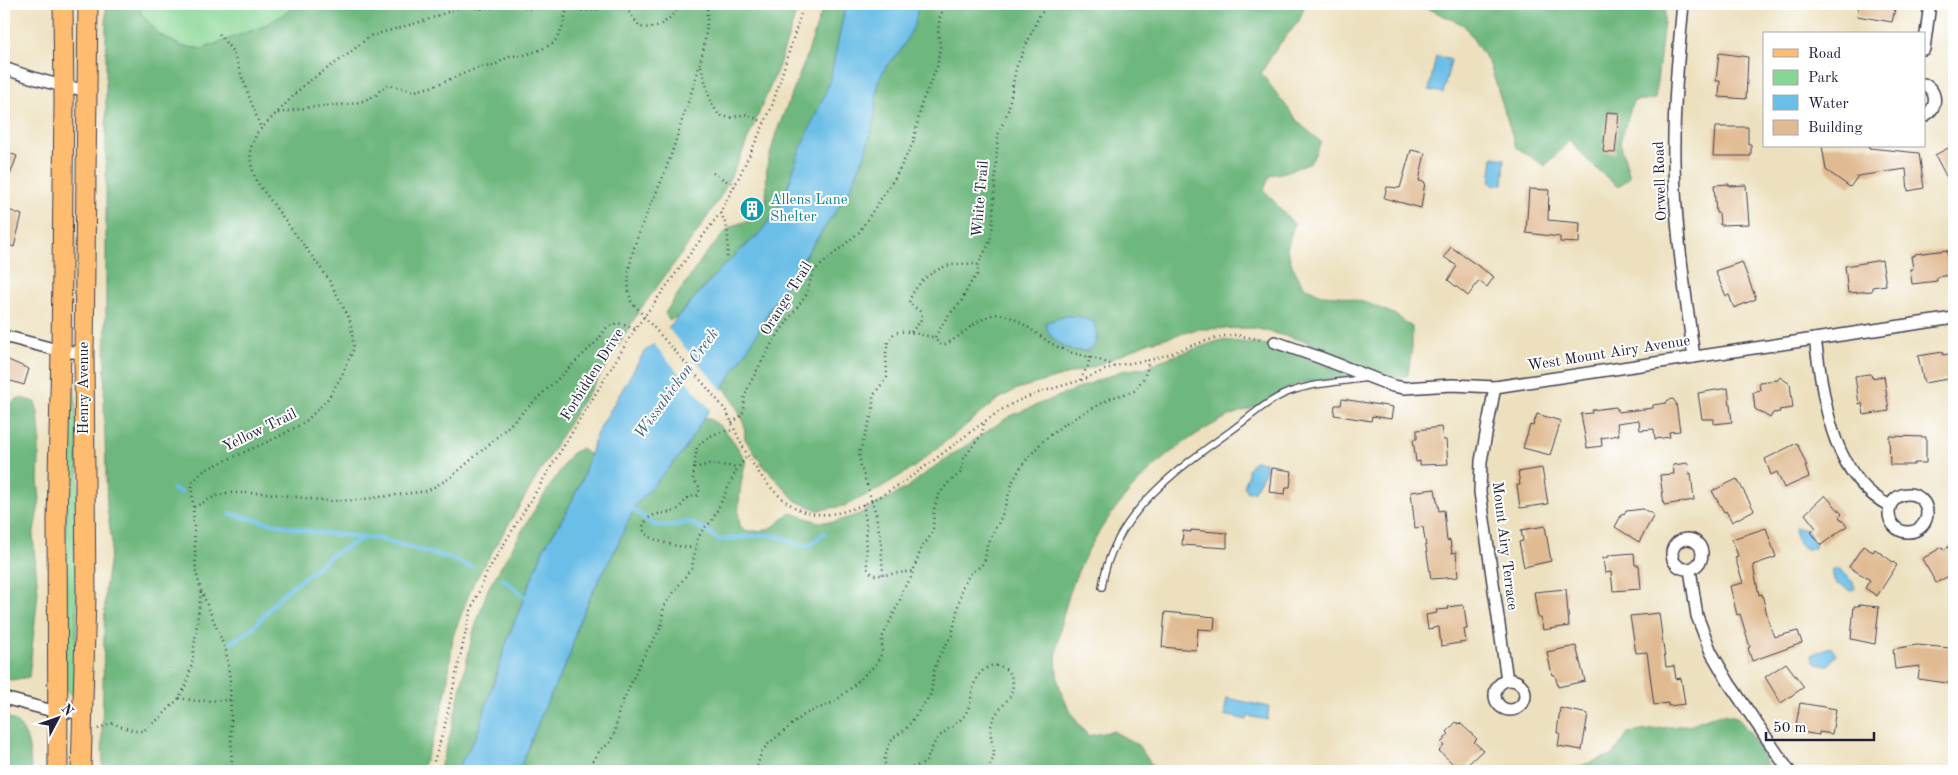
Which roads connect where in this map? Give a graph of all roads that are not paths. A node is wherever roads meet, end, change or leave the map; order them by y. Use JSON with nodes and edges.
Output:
{"nodes":[{"id":1,"x":63,"y":4,"type":"edge"},
{"id":2,"x":88,"y":4,"type":"edge"},
{"id":3,"x":1683,"y":4,"type":"edge"},
{"id":4,"x":1930,"y":4,"type":"edge"},
{"id":5,"x":1926,"y":34,"type":"edge"},
{"id":6,"x":4,"y":68,"type":"edge"},
{"id":7,"x":1926,"y":85,"type":"edge"},
{"id":8,"x":64,"y":87,"type":"junction"},
{"id":9,"x":86,"y":90,"type":"junction"},
{"id":10,"x":1926,"y":114,"type":"edge"},
{"id":11,"x":1954,"y":318,"type":"edge"},
{"id":12,"x":4,"y":336,"type":"edge"},
{"id":13,"x":1815,"y":339,"type":"junction"},
{"id":14,"x":1275,"y":342,"type":"road end"},
{"id":15,"x":61,"y":352,"type":"junction"},
{"id":16,"x":84,"y":353,"type":"junction"},
{"id":17,"x":1694,"y":356,"type":"junction"},
{"id":18,"x":1370,"y":378,"type":"junction"},
{"id":19,"x":1495,"y":387,"type":"junction"},
{"id":20,"x":1890,"y":506,"type":"dead end"},
{"id":21,"x":1690,"y":569,"type":"dead end"},
{"id":22,"x":1102,"y":587,"type":"dead end"},
{"id":23,"x":1507,"y":680,"type":"dead end"},
{"id":24,"x":4,"y":698,"type":"edge"},
{"id":25,"x":58,"y":711,"type":"junction"},
{"id":26,"x":82,"y":721,"type":"junction"},
{"id":27,"x":58,"y":771,"type":"edge"},
{"id":28,"x":82,"y":771,"type":"edge"},
{"id":29,"x":1789,"y":771,"type":"edge"}],
"edges":[{"from":1,"to":8,"type":"main road","name":"Henry Avenue"},
{"from":2,"to":9,"type":"main road","name":"Henry Avenue"},
{"from":3,"to":17,"type":"street","name":"Orwell Road"},
{"from":4,"to":5,"type":"street"},
{"from":6,"to":8,"type":"street"},
{"from":7,"to":10,"type":"street"},
{"from":8,"to":9,"type":"street"},
{"from":8,"to":15,"type":"main road","name":"Henry Avenue"},
{"from":9,"to":16,"type":"main road","name":"Henry Avenue"},
{"from":11,"to":13,"type":"street","name":"West Mount Airy Avenue"},
{"from":12,"to":15,"type":"street"},
{"from":13,"to":17,"type":"street","name":"West Mount Airy Avenue"},
{"from":13,"to":20,"type":"street"},
{"from":14,"to":18,"type":"street","name":"West Mount Airy Avenue"},
{"from":15,"to":16,"type":"street"},
{"from":15,"to":25,"type":"main road","name":"Henry Avenue"},
{"from":16,"to":26,"type":"main road","name":"Henry Avenue"},
{"from":17,"to":19,"type":"street","name":"West Mount Airy Avenue"},
{"from":18,"to":19,"type":"street","name":"West Mount Airy Avenue"},
{"from":18,"to":22,"type":"lane"},
{"from":19,"to":23,"type":"street","name":"Mount Airy Terrace"},
{"from":21,"to":29,"type":"street"},
{"from":24,"to":25,"type":"street"},
{"from":25,"to":26,"type":"street"},
{"from":25,"to":27,"type":"main road","name":"Henry Avenue"},
{"from":26,"to":28,"type":"main road","name":"Henry Avenue"}]}
